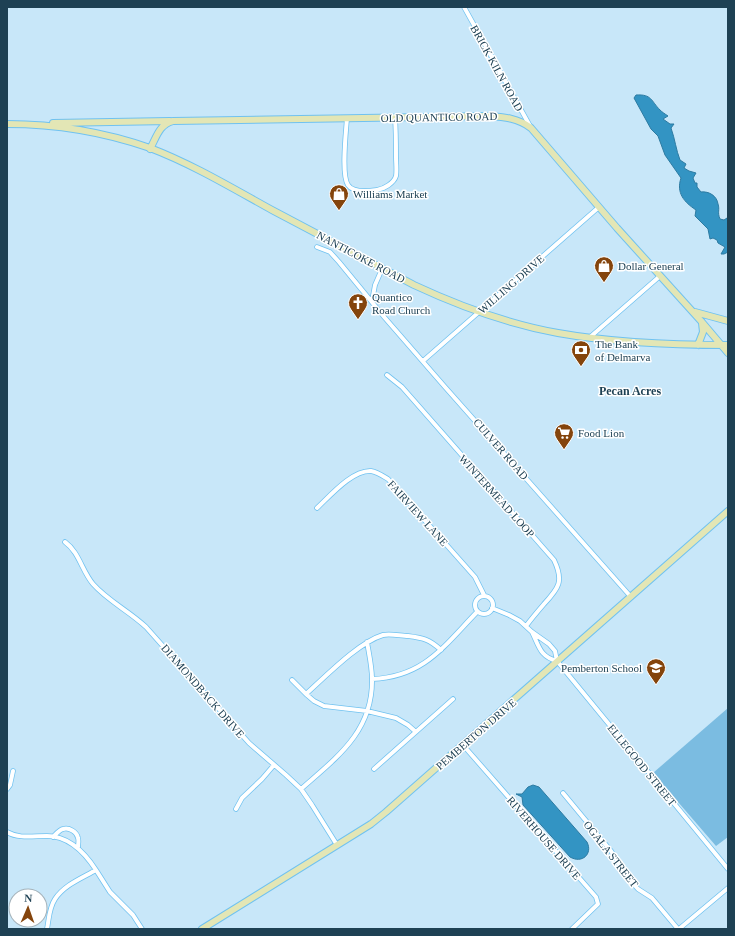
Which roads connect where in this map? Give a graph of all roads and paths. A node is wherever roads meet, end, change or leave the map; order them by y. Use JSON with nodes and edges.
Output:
{"nodes":[{"id":1,"x":464,"y":7,"type":"edge"},
{"id":2,"x":347,"y":118,"type":"junction"},
{"id":3,"x":396,"y":118,"type":"junction"},
{"id":4,"x":173,"y":121,"type":"junction"},
{"id":5,"x":7,"y":124,"type":"edge"},
{"id":6,"x":36,"y":125,"type":"junction"},
{"id":7,"x":531,"y":128,"type":"junction"},
{"id":8,"x":150,"y":149,"type":"junction"},
{"id":9,"x":599,"y":207,"type":"junction"},
{"id":10,"x":317,"y":247,"type":"dead end"},
{"id":11,"x":382,"y":269,"type":"junction"},
{"id":12,"x":660,"y":276,"type":"junction"},
{"id":13,"x":372,"y":301,"type":"junction"},
{"id":14,"x":480,"y":311,"type":"junction"},
{"id":15,"x":693,"y":312,"type":"junction"},
{"id":16,"x":701,"y":321,"type":"junction"},
{"id":17,"x":728,"y":321,"type":"edge"},
{"id":18,"x":589,"y":338,"type":"junction"},
{"id":19,"x":698,"y":345,"type":"junction"},
{"id":20,"x":725,"y":345,"type":"edge"},
{"id":21,"x":728,"y":353,"type":"edge"},
{"id":22,"x":423,"y":361,"type":"junction"},
{"id":23,"x":387,"y":375,"type":"dead end"},
{"id":24,"x":317,"y":508,"type":"dead end"},
{"id":25,"x":728,"y":511,"type":"edge"},
{"id":26,"x":65,"y":542,"type":"dead end"},
{"id":27,"x":484,"y":596,"type":"junction"},
{"id":28,"x":631,"y":597,"type":"junction"},
{"id":29,"x":492,"y":608,"type":"junction"},
{"id":30,"x":477,"y":612,"type":"junction"},
{"id":31,"x":526,"y":626,"type":"junction"},
{"id":32,"x":532,"y":632,"type":"junction"},
{"id":33,"x":368,"y":642,"type":"junction"},
{"id":34,"x":441,"y":650,"type":"junction"},
{"id":35,"x":557,"y":661,"type":"junction"},
{"id":36,"x":372,"y":679,"type":"junction"},
{"id":37,"x":292,"y":680,"type":"dead end"},
{"id":38,"x":306,"y":694,"type":"junction"},
{"id":39,"x":453,"y":699,"type":"dead end"},
{"id":40,"x":367,"y":711,"type":"junction"},
{"id":41,"x":416,"y":732,"type":"junction"},
{"id":42,"x":463,"y":745,"type":"junction"},
{"id":43,"x":274,"y":764,"type":"junction"},
{"id":44,"x":374,"y":770,"type":"dead end"},
{"id":45,"x":13,"y":772,"type":"dead end"},
{"id":46,"x":7,"y":788,"type":"edge"},
{"id":47,"x":300,"y":789,"type":"junction"},
{"id":48,"x":563,"y":793,"type":"dead end"},
{"id":49,"x":236,"y":809,"type":"dead end"},
{"id":50,"x":7,"y":832,"type":"edge"},
{"id":51,"x":53,"y":837,"type":"junction"},
{"id":52,"x":337,"y":845,"type":"junction"},
{"id":53,"x":78,"y":847,"type":"junction"},
{"id":54,"x":728,"y":869,"type":"edge"},
{"id":55,"x":96,"y":870,"type":"junction"},
{"id":56,"x":728,"y":888,"type":"edge"},
{"id":57,"x":47,"y":929,"type":"edge"},
{"id":58,"x":142,"y":929,"type":"edge"},
{"id":59,"x":202,"y":929,"type":"edge"},
{"id":60,"x":572,"y":929,"type":"edge"},
{"id":61,"x":678,"y":929,"type":"edge"}],
"edges":[{"from":1,"to":7,"type":"street","name":"BRICK KILN ROAD"},
{"from":2,"to":3,"type":"street","name":"OLD QUANTICO ROAD"},
{"from":2,"to":3,"type":"street"},
{"from":2,"to":4,"type":"street","name":"OLD QUANTICO ROAD"},
{"from":3,"to":7,"type":"street","name":"OLD QUANTICO ROAD"},
{"from":4,"to":6,"type":"street","name":"OLD QUANTICO ROAD"},
{"from":4,"to":8,"type":"street"},
{"from":5,"to":6,"type":"street","name":"NANTICOKE ROAD"},
{"from":6,"to":8,"type":"street","name":"NANTICOKE ROAD"},
{"from":7,"to":9,"type":"street","name":"OLD QUANTICO ROAD"},
{"from":8,"to":11,"type":"street","name":"NANTICOKE ROAD"},
{"from":9,"to":12,"type":"street","name":"OLD QUANTICO ROAD"},
{"from":9,"to":14,"type":"street","name":"WILLING DRIVE"},
{"from":10,"to":13,"type":"street","name":"CULVER ROAD"},
{"from":11,"to":13,"type":"street"},
{"from":11,"to":14,"type":"street","name":"NANTICOKE ROAD"},
{"from":12,"to":15,"type":"street","name":"OLD QUANTICO ROAD"},
{"from":12,"to":18,"type":"street"},
{"from":13,"to":22,"type":"street","name":"CULVER ROAD"},
{"from":14,"to":18,"type":"street","name":"NANTICOKE ROAD"},
{"from":14,"to":22,"type":"street","name":"WILLING DRIVE"},
{"from":15,"to":16,"type":"street","name":"OLD QUANTICO ROAD"},
{"from":15,"to":17,"type":"street"},
{"from":16,"to":19,"type":"street"},
{"from":16,"to":20,"type":"street","name":"OLD QUANTICO ROAD"},
{"from":18,"to":19,"type":"street","name":"NANTICOKE ROAD"},
{"from":19,"to":20,"type":"street","name":"NANTICOKE ROAD"},
{"from":20,"to":21,"type":"street","name":"OLD QUANTICO ROAD"},
{"from":22,"to":28,"type":"street","name":"CULVER ROAD"},
{"from":23,"to":31,"type":"street","name":"WINTERMEAD LOOP"},
{"from":24,"to":27,"type":"street","name":"FAIRVIEW LANE"},
{"from":25,"to":28,"type":"street","name":"PEMBERTON DRIVE"},
{"from":26,"to":43,"type":"street","name":"DIAMONDBACK DRIVE"},
{"from":27,"to":29,"type":"street"},
{"from":27,"to":30,"type":"street"},
{"from":28,"to":35,"type":"street","name":"PEMBERTON DRIVE"},
{"from":29,"to":30,"type":"street"},
{"from":29,"to":31,"type":"street"},
{"from":30,"to":34,"type":"street"},
{"from":31,"to":32,"type":"street"},
{"from":32,"to":35,"type":"street"},
{"from":32,"to":35,"type":"street"},
{"from":33,"to":34,"type":"street"},
{"from":33,"to":36,"type":"street"},
{"from":33,"to":38,"type":"street"},
{"from":34,"to":36,"type":"street"},
{"from":35,"to":42,"type":"street","name":"PEMBERTON DRIVE"},
{"from":35,"to":54,"type":"street","name":"ELLEGOOD STREET"},
{"from":36,"to":40,"type":"street"},
{"from":37,"to":38,"type":"street"},
{"from":38,"to":40,"type":"street"},
{"from":39,"to":41,"type":"street"},
{"from":40,"to":41,"type":"street"},
{"from":40,"to":47,"type":"street"},
{"from":41,"to":44,"type":"street"},
{"from":42,"to":52,"type":"street","name":"PEMBERTON DRIVE"},
{"from":42,"to":60,"type":"street","name":"RIVERHOUSE DRIVE"},
{"from":43,"to":47,"type":"street","name":"DIAMONDBACK DRIVE"},
{"from":43,"to":49,"type":"street"},
{"from":45,"to":46,"type":"street"},
{"from":47,"to":52,"type":"street","name":"DIAMONDBACK DRIVE"},
{"from":48,"to":61,"type":"street","name":"OGALA STREET"},
{"from":50,"to":51,"type":"street"},
{"from":51,"to":53,"type":"street"},
{"from":51,"to":53,"type":"street"},
{"from":52,"to":59,"type":"street","name":"PEMBERTON DRIVE"},
{"from":53,"to":55,"type":"street"},
{"from":55,"to":57,"type":"street"},
{"from":55,"to":58,"type":"street"},
{"from":56,"to":61,"type":"street"}]}
